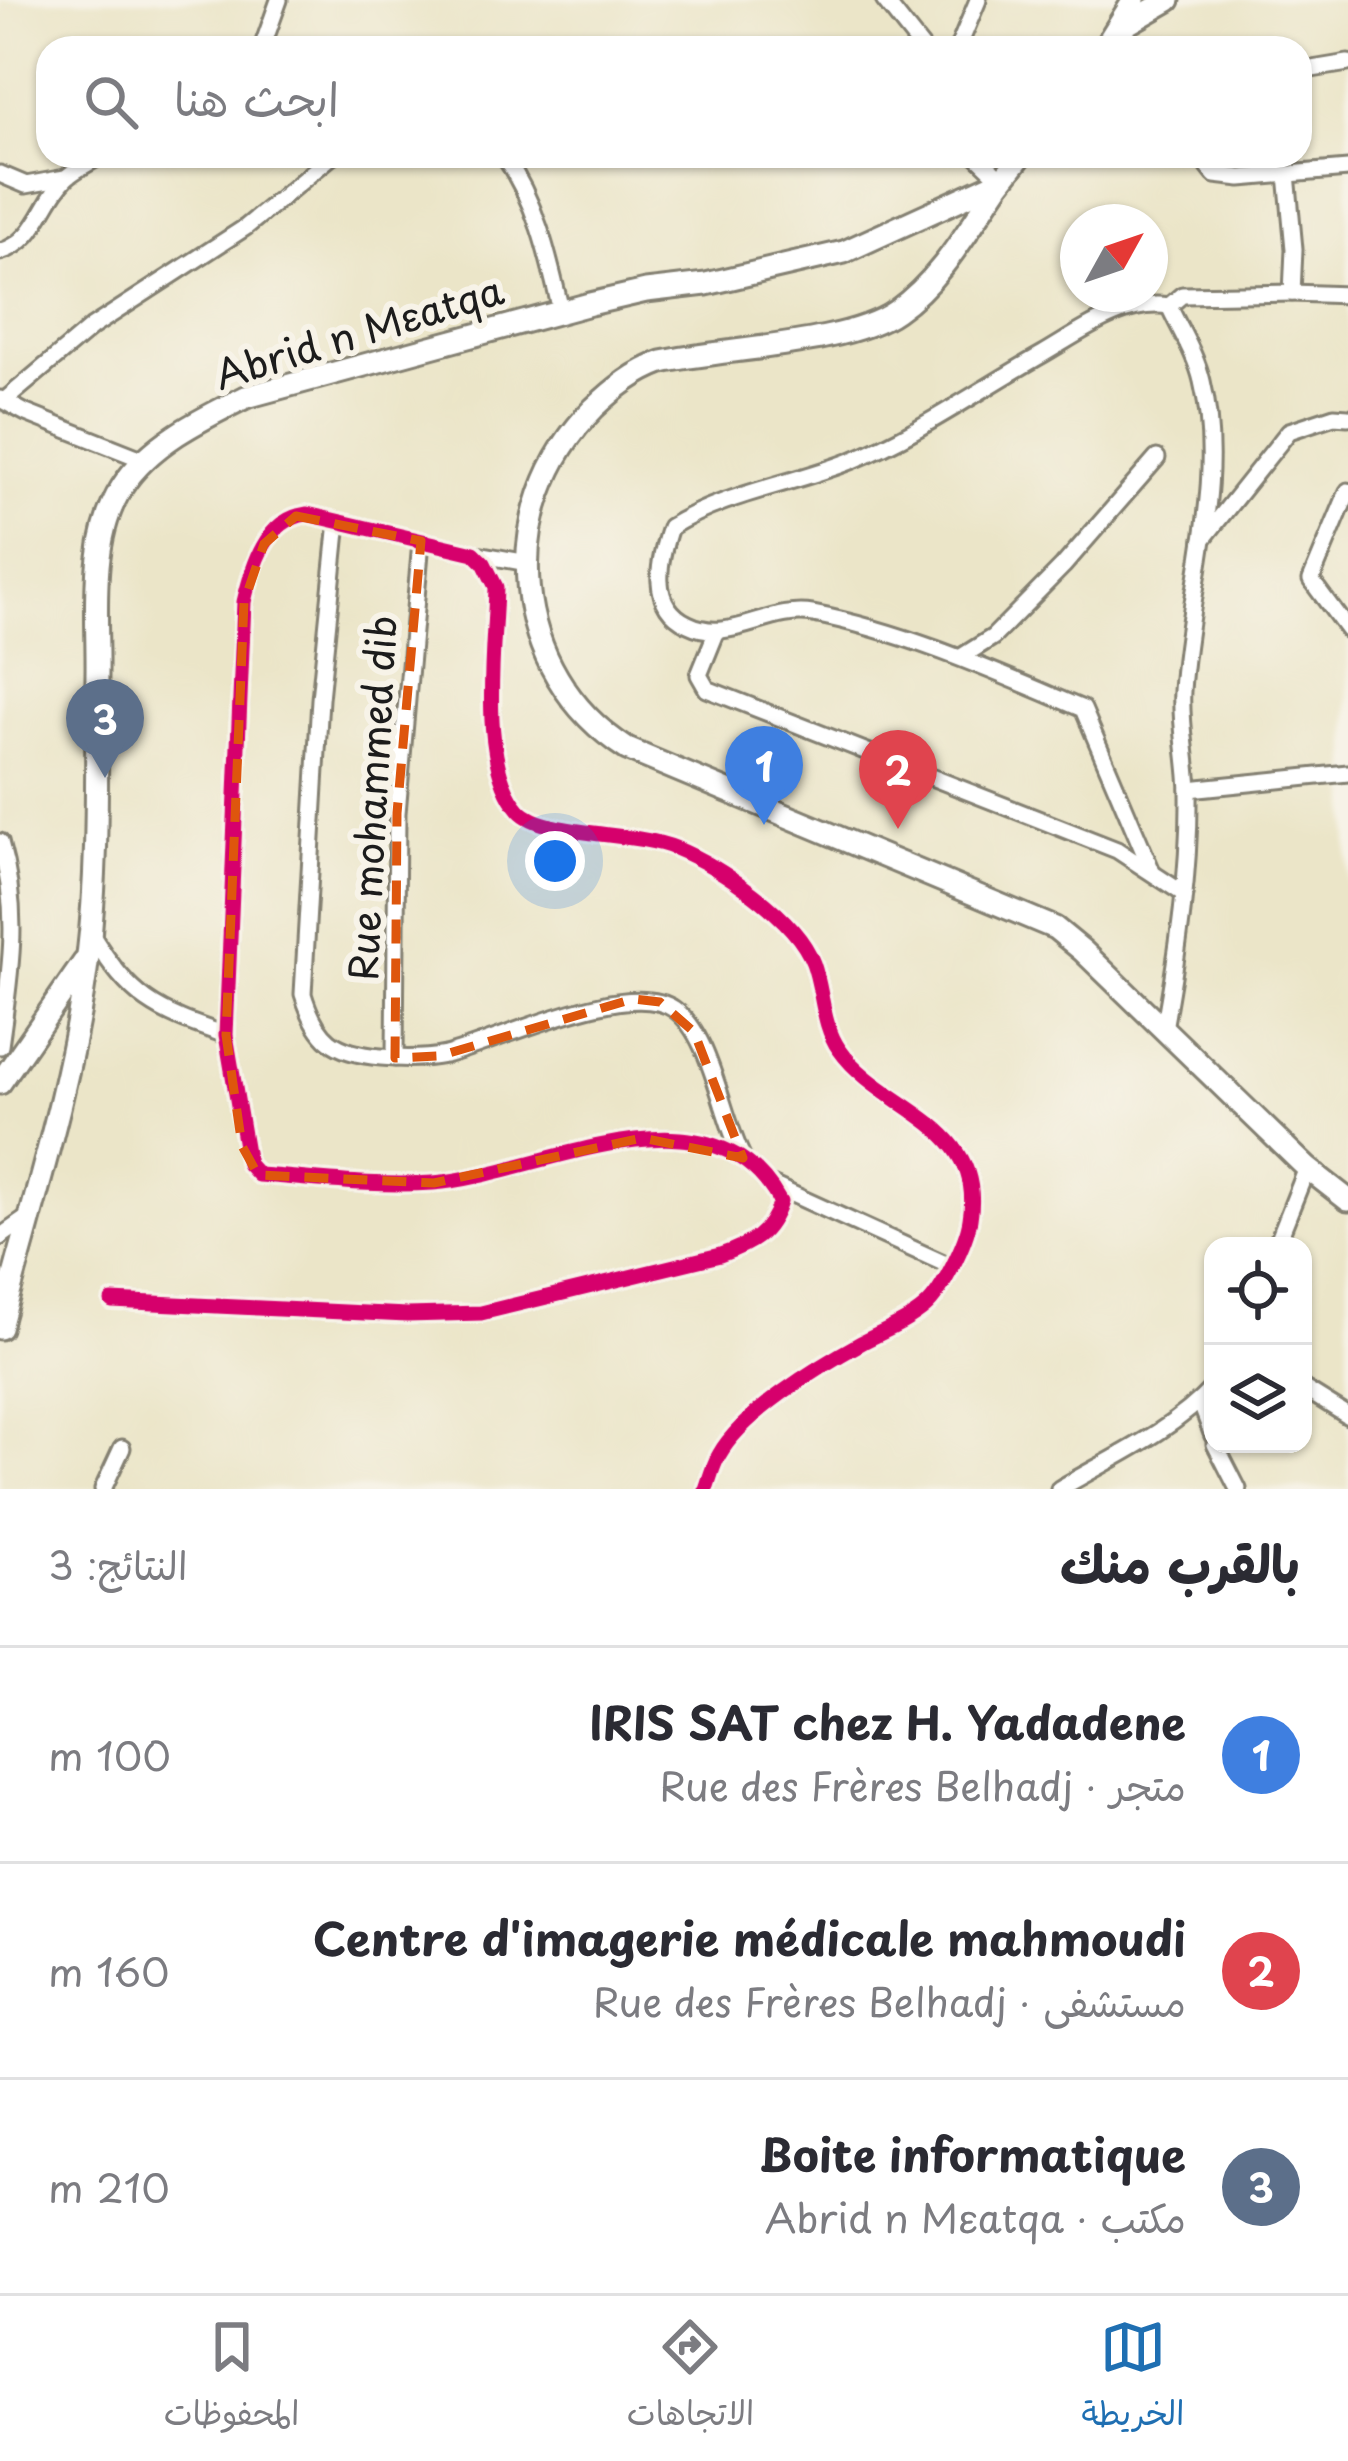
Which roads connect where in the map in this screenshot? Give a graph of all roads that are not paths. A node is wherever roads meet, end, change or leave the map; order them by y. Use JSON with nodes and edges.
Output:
{"nodes":[{"id":1,"x":279,"y":0,"type":"edge"},
{"id":2,"x":884,"y":0,"type":"edge"},
{"id":3,"x":978,"y":0,"type":"edge"},
{"id":4,"x":1134,"y":0,"type":"edge"},
{"id":5,"x":1169,"y":0,"type":"edge"},
{"id":6,"x":266,"y":36,"type":"edge"},
{"id":7,"x":912,"y":36,"type":"edge"},
{"id":8,"x":963,"y":36,"type":"edge"},
{"id":9,"x":1113,"y":36,"type":"edge"},
{"id":10,"x":1115,"y":36,"type":"edge"},
{"id":11,"x":1348,"y":63,"type":"edge"},
{"id":12,"x":1312,"y":69,"type":"edge"},
{"id":13,"x":81,"y":168,"type":"edge"},
{"id":14,"x":317,"y":168,"type":"edge"},
{"id":15,"x":513,"y":168,"type":"edge"},
{"id":16,"x":990,"y":168,"type":"edge"},
{"id":17,"x":1012,"y":168,"type":"edge"},
{"id":18,"x":1209,"y":168,"type":"edge"},
{"id":19,"x":1348,"y":170,"type":"edge"},
{"id":20,"x":0,"y":174,"type":"edge"},
{"id":21,"x":1287,"y":174,"type":"junction"},
{"id":22,"x":65,"y":178,"type":"junction"},
{"id":23,"x":1002,"y":180,"type":"junction"},
{"id":24,"x":0,"y":253,"type":"edge"},
{"id":25,"x":1292,"y":293,"type":"junction"},
{"id":26,"x":1348,"y":295,"type":"edge"},
{"id":27,"x":1169,"y":305,"type":"junction"},
{"id":28,"x":561,"y":311,"type":"junction"},
{"id":29,"x":2,"y":400,"type":"edge"},
{"id":30,"x":1348,"y":417,"type":"edge"},
{"id":31,"x":1157,"y":458,"type":"dead end"},
{"id":32,"x":147,"y":460,"type":"junction"},
{"id":33,"x":1348,"y":491,"type":"edge"},
{"id":34,"x":338,"y":521,"type":"junction"},
{"id":35,"x":421,"y":541,"type":"junction"},
{"id":36,"x":1201,"y":542,"type":"junction"},
{"id":37,"x":474,"y":553,"type":"junction"},
{"id":38,"x":528,"y":563,"type":"junction"},
{"id":39,"x":1348,"y":630,"type":"edge"},
{"id":40,"x":716,"y":633,"type":"junction"},
{"id":41,"x":961,"y":657,"type":"junction"},
{"id":42,"x":1348,"y":773,"type":"edge"},
{"id":43,"x":1189,"y":789,"type":"junction"},
{"id":44,"x":0,"y":842,"type":"edge"},
{"id":45,"x":1151,"y":869,"type":"junction"},
{"id":46,"x":1184,"y":895,"type":"junction"},
{"id":47,"x":90,"y":932,"type":"junction"},
{"id":48,"x":88,"y":956,"type":"junction"},
{"id":49,"x":1164,"y":1029,"type":"junction"},
{"id":50,"x":226,"y":1035,"type":"junction"},
{"id":51,"x":0,"y":1046,"type":"edge"},
{"id":52,"x":395,"y":1058,"type":"junction"},
{"id":53,"x":0,"y":1083,"type":"edge"},
{"id":54,"x":742,"y":1158,"type":"junction"},
{"id":55,"x":1306,"y":1168,"type":"junction"},
{"id":56,"x":770,"y":1184,"type":"junction"},
{"id":57,"x":1348,"y":1200,"type":"edge"},
{"id":58,"x":30,"y":1216,"type":"junction"},
{"id":59,"x":0,"y":1237,"type":"edge"},
{"id":60,"x":1279,"y":1237,"type":"edge"},
{"id":61,"x":950,"y":1266,"type":"junction"},
{"id":62,"x":112,"y":1301,"type":"dead end"},
{"id":63,"x":0,"y":1328,"type":"edge"},
{"id":64,"x":1312,"y":1394,"type":"edge"},
{"id":65,"x":1204,"y":1397,"type":"edge"},
{"id":66,"x":1200,"y":1402,"type":"junction"},
{"id":67,"x":1204,"y":1413,"type":"edge"},
{"id":68,"x":1348,"y":1416,"type":"edge"},
{"id":69,"x":122,"y":1448,"type":"dead end"},
{"id":70,"x":1220,"y":1453,"type":"edge"},
{"id":71,"x":103,"y":1489,"type":"edge"},
{"id":72,"x":706,"y":1489,"type":"edge"},
{"id":73,"x":1059,"y":1489,"type":"edge"},
{"id":74,"x":1238,"y":1489,"type":"edge"}],
"edges":[{"from":1,"to":6,"type":"street"},
{"from":2,"to":7,"type":"street"},
{"from":3,"to":8,"type":"street"},
{"from":4,"to":9,"type":"main road"},
{"from":5,"to":10,"type":"main road"},
{"from":11,"to":12,"type":"street"},
{"from":13,"to":22,"type":"street"},
{"from":14,"to":29,"type":"street"},
{"from":15,"to":28,"type":"street"},
{"from":16,"to":23,"type":"street"},
{"from":17,"to":23,"type":"main road","name":"Abrid n Mɛatqa"},
{"from":18,"to":21,"type":"street"},
{"from":19,"to":21,"type":"street"},
{"from":20,"to":22,"type":"street"},
{"from":21,"to":25,"type":"street"},
{"from":22,"to":24,"type":"street"},
{"from":23,"to":28,"type":"main road","name":"Abrid n Mɛatqa"},
{"from":23,"to":38,"type":"main road"},
{"from":25,"to":26,"type":"street"},
{"from":25,"to":27,"type":"street"},
{"from":27,"to":36,"type":"street"},
{"from":27,"to":40,"type":"street"},
{"from":28,"to":32,"type":"main road","name":"Abrid n Mɛatqa"},
{"from":29,"to":32,"type":"street"},
{"from":30,"to":36,"type":"street"},
{"from":31,"to":41,"type":"street"},
{"from":32,"to":47,"type":"main road","name":"Abrid n Mɛatqa"},
{"from":33,"to":39,"type":"street"},
{"from":34,"to":35,"type":"street"},
{"from":34,"to":50,"type":"street"},
{"from":34,"to":52,"type":"street"},
{"from":35,"to":37,"type":"street"},
{"from":35,"to":52,"type":"street","name":"Rue mohammed dib"},
{"from":36,"to":43,"type":"street"},
{"from":37,"to":38,"type":"street"},
{"from":37,"to":61,"type":"street"},
{"from":38,"to":49,"type":"main road"},
{"from":40,"to":41,"type":"street"},
{"from":40,"to":45,"type":"street"},
{"from":41,"to":45,"type":"street"},
{"from":42,"to":43,"type":"street"},
{"from":43,"to":46,"type":"street"},
{"from":44,"to":51,"type":"street"},
{"from":45,"to":46,"type":"street"},
{"from":46,"to":49,"type":"street"},
{"from":47,"to":48,"type":"main road","name":"Abrid n Mɛatqa"},
{"from":47,"to":50,"type":"street"},
{"from":48,"to":53,"type":"main road","name":"Abrid n Mɛatqa"},
{"from":48,"to":58,"type":"main road"},
{"from":49,"to":55,"type":"main road"},
{"from":50,"to":54,"type":"street"},
{"from":52,"to":54,"type":"street"},
{"from":54,"to":56,"type":"street"},
{"from":55,"to":57,"type":"main road"},
{"from":55,"to":60,"type":"street"},
{"from":56,"to":61,"type":"street"},
{"from":56,"to":62,"type":"street"},
{"from":58,"to":59,"type":"street"},
{"from":58,"to":63,"type":"main road"},
{"from":61,"to":72,"type":"street"},
{"from":64,"to":68,"type":"street"},
{"from":65,"to":66,"type":"street"},
{"from":66,"to":67,"type":"street"},
{"from":66,"to":73,"type":"street"},
{"from":69,"to":71,"type":"street"},
{"from":70,"to":74,"type":"street"}]}
